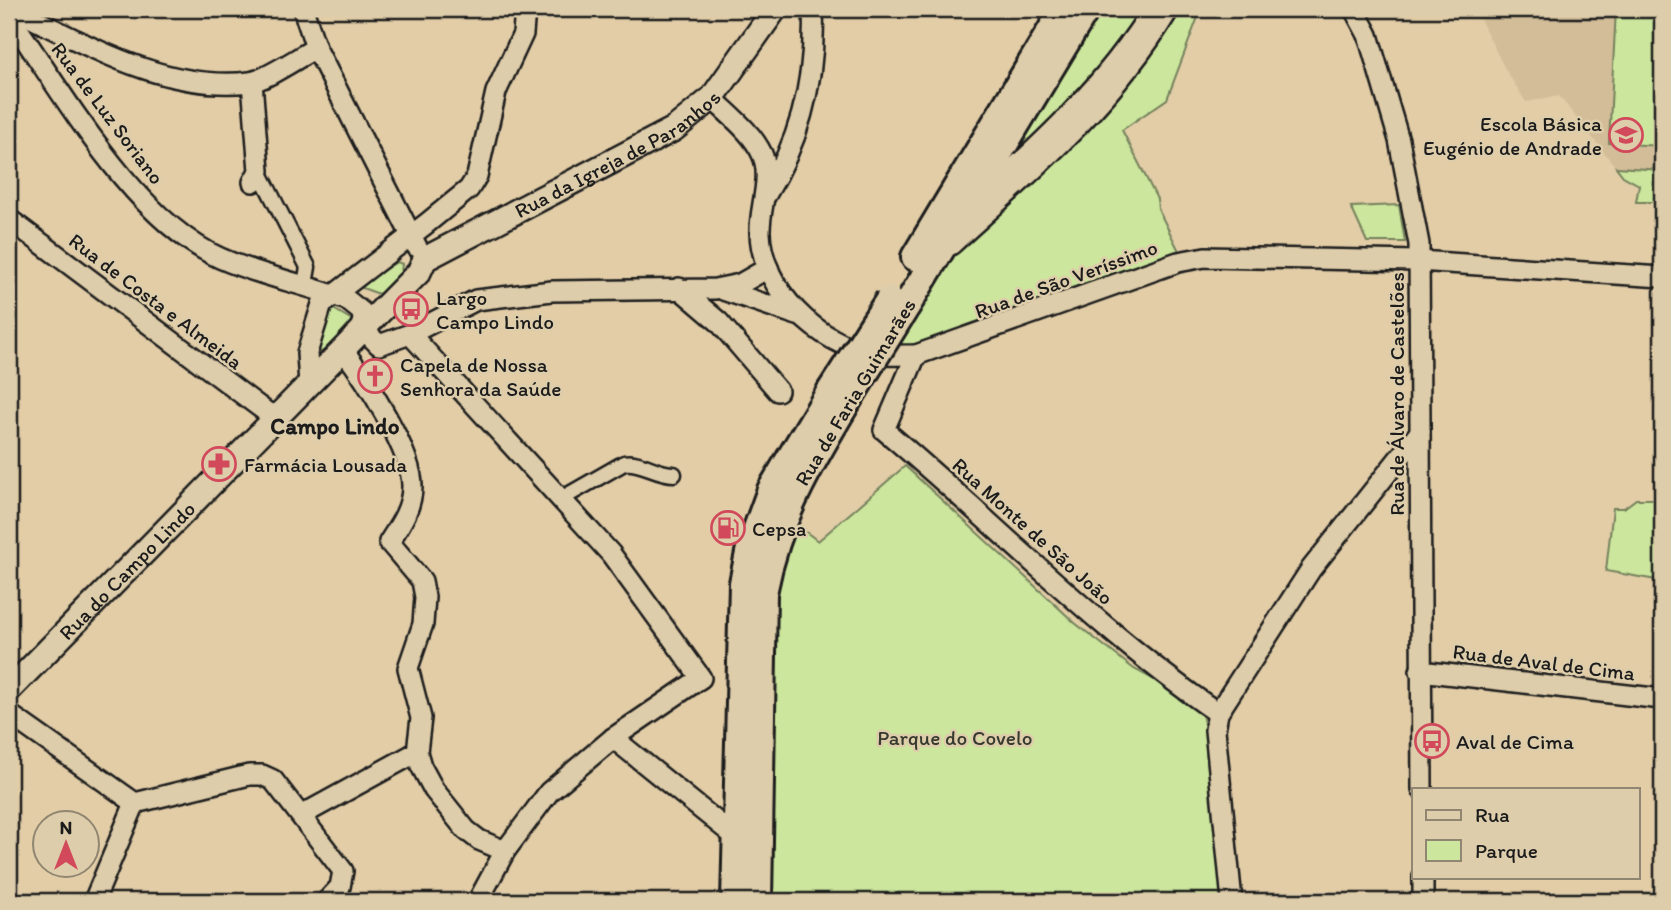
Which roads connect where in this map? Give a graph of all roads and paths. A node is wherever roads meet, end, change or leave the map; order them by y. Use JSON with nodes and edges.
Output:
{"nodes":[{"id":1,"x":13,"y":9,"type":"edge"},
{"id":2,"x":303,"y":9,"type":"edge"},
{"id":3,"x":525,"y":9,"type":"edge"},
{"id":4,"x":775,"y":9,"type":"edge"},
{"id":5,"x":813,"y":9,"type":"edge"},
{"id":6,"x":1063,"y":9,"type":"edge"},
{"id":7,"x":1086,"y":9,"type":"edge"},
{"id":8,"x":1161,"y":9,"type":"edge"},
{"id":9,"x":1354,"y":9,"type":"edge"},
{"id":10,"x":9,"y":16,"type":"edge"},
{"id":11,"x":316,"y":48,"type":"junction"},
{"id":12,"x":252,"y":82,"type":"junction"},
{"id":13,"x":712,"y":98,"type":"junction"},
{"id":14,"x":256,"y":176,"type":"joint"},
{"id":15,"x":762,"y":202,"type":"junction"},
{"id":16,"x":9,"y":219,"type":"edge"},
{"id":17,"x":410,"y":238,"type":"junction"},
{"id":18,"x":947,"y":239,"type":"junction"},
{"id":19,"x":425,"y":259,"type":"junction"},
{"id":20,"x":1418,"y":261,"type":"junction"},
{"id":21,"x":768,"y":268,"type":"junction"},
{"id":22,"x":1662,"y":277,"type":"edge"},
{"id":23,"x":305,"y":284,"type":"junction"},
{"id":24,"x":679,"y":288,"type":"junction"},
{"id":25,"x":715,"y":289,"type":"junction"},
{"id":26,"x":332,"y":294,"type":"junction"},
{"id":27,"x":897,"y":304,"type":"junction"},
{"id":28,"x":801,"y":316,"type":"junction"},
{"id":29,"x":364,"y":330,"type":"junction"},
{"id":30,"x":410,"y":334,"type":"junction"},
{"id":31,"x":344,"y":351,"type":"junction"},
{"id":32,"x":916,"y":355,"type":"junction"},
{"id":33,"x":309,"y":385,"type":"junction"},
{"id":34,"x":778,"y":391,"type":"dead end"},
{"id":35,"x":840,"y":393,"type":"junction"},
{"id":36,"x":277,"y":420,"type":"junction"},
{"id":37,"x":1420,"y":432,"type":"junction"},
{"id":38,"x":674,"y":474,"type":"dead end"},
{"id":39,"x":561,"y":499,"type":"junction"},
{"id":40,"x":1420,"y":671,"type":"junction"},
{"id":41,"x":9,"y":690,"type":"edge"},
{"id":42,"x":1662,"y":699,"type":"edge"},
{"id":43,"x":1218,"y":713,"type":"junction"},
{"id":44,"x":9,"y":714,"type":"edge"},
{"id":45,"x":612,"y":738,"type":"junction"},
{"id":46,"x":417,"y":752,"type":"junction"},
{"id":47,"x":1422,"y":788,"type":"edge"},
{"id":48,"x":135,"y":803,"type":"junction"},
{"id":49,"x":302,"y":815,"type":"junction"},
{"id":50,"x":737,"y":838,"type":"junction"},
{"id":51,"x":505,"y":851,"type":"junction"},
{"id":52,"x":1423,"y":878,"type":"edge"},
{"id":53,"x":94,"y":901,"type":"edge"},
{"id":54,"x":327,"y":901,"type":"edge"},
{"id":55,"x":478,"y":901,"type":"edge"},
{"id":56,"x":735,"y":901,"type":"edge"},
{"id":57,"x":758,"y":901,"type":"edge"},
{"id":58,"x":1232,"y":901,"type":"edge"},
{"id":59,"x":1423,"y":901,"type":"edge"}],
"edges":[{"from":1,"to":12,"type":"street"},
{"from":2,"to":11,"type":"street"},
{"from":3,"to":17,"type":"street"},
{"from":4,"to":13,"type":"street","name":"Rua da Igreja de Paranhos"},
{"from":5,"to":15,"type":"street"},
{"from":6,"to":27,"type":"main road","name":"Rua de Faria Guimarães"},
{"from":7,"to":18,"type":"main road","name":"Rua de Faria Guimarães"},
{"from":8,"to":18,"type":"highway"},
{"from":9,"to":20,"type":"street","name":"Rua de Álvaro de Castelões"},
{"from":10,"to":23,"type":"street","name":"Rua de Luz Soriano"},
{"from":11,"to":12,"type":"street"},
{"from":11,"to":17,"type":"street"},
{"from":12,"to":14,"type":"street"},
{"from":13,"to":15,"type":"street","name":"Rua de São Veríssimo"},
{"from":13,"to":19,"type":"street","name":"Rua da Igreja de Paranhos"},
{"from":14,"to":23,"type":"street"},
{"from":15,"to":21,"type":"street","name":"Rua de São Veríssimo"},
{"from":16,"to":36,"type":"street","name":"Rua de Costa e Almeida"},
{"from":17,"to":19,"type":"street"},
{"from":17,"to":26,"type":"street"},
{"from":18,"to":27,"type":"main road","name":"Rua de Faria Guimarães"},
{"from":19,"to":29,"type":"street","name":"Rua do Campo Lindo"},
{"from":20,"to":22,"type":"street","name":"Rua de São Veríssimo"},
{"from":20,"to":32,"type":"street","name":"Rua de São Veríssimo"},
{"from":20,"to":37,"type":"street","name":"Rua de Álvaro de Castelões"},
{"from":21,"to":25,"type":"street"},
{"from":21,"to":28,"type":"street","name":"Rua de São Veríssimo"},
{"from":23,"to":26,"type":"street","name":"Rua de Luz Soriano"},
{"from":24,"to":25,"type":"street"},
{"from":24,"to":30,"type":"street"},
{"from":24,"to":34,"type":"street"},
{"from":25,"to":28,"type":"street"},
{"from":26,"to":29,"type":"street","name":"Rua de Luz Soriano"},
{"from":26,"to":33,"type":"street"},
{"from":27,"to":35,"type":"main road","name":"Rua de Faria Guimarães","bridge":true},
{"from":28,"to":32,"type":"street","name":"Rua de São Veríssimo"},
{"from":29,"to":30,"type":"street"},
{"from":29,"to":31,"type":"street","name":"Rua do Campo Lindo"},
{"from":30,"to":39,"type":"street"},
{"from":31,"to":33,"type":"street","name":"Rua do Campo Lindo"},
{"from":31,"to":46,"type":"street"},
{"from":32,"to":43,"type":"street","name":"Rua Monte de São João"},
{"from":33,"to":36,"type":"street","name":"Rua do Campo Lindo"},
{"from":35,"to":50,"type":"main road","name":"Rua de Faria Guimarães"},
{"from":35,"to":57,"type":"main road","name":"Rua de Faria Guimarães"},
{"from":36,"to":41,"type":"street","name":"Rua do Campo Lindo"},
{"from":37,"to":40,"type":"street","name":"Rua de Álvaro de Castelões"},
{"from":37,"to":43,"type":"street"},
{"from":38,"to":39,"type":"street"},
{"from":39,"to":45,"type":"street"},
{"from":40,"to":42,"type":"street","name":"Rua de Aval de Cima"},
{"from":40,"to":47,"type":"street","name":"Rua de Álvaro de Castelões"},
{"from":43,"to":58,"type":"street"},
{"from":44,"to":48,"type":"street"},
{"from":45,"to":50,"type":"street"},
{"from":45,"to":51,"type":"street"},
{"from":46,"to":49,"type":"street"},
{"from":46,"to":51,"type":"street"},
{"from":48,"to":49,"type":"street"},
{"from":48,"to":53,"type":"street"},
{"from":49,"to":54,"type":"street"},
{"from":50,"to":56,"type":"main road","name":"Rua de Faria Guimarães"},
{"from":51,"to":55,"type":"street"},
{"from":52,"to":59,"type":"street"}]}
